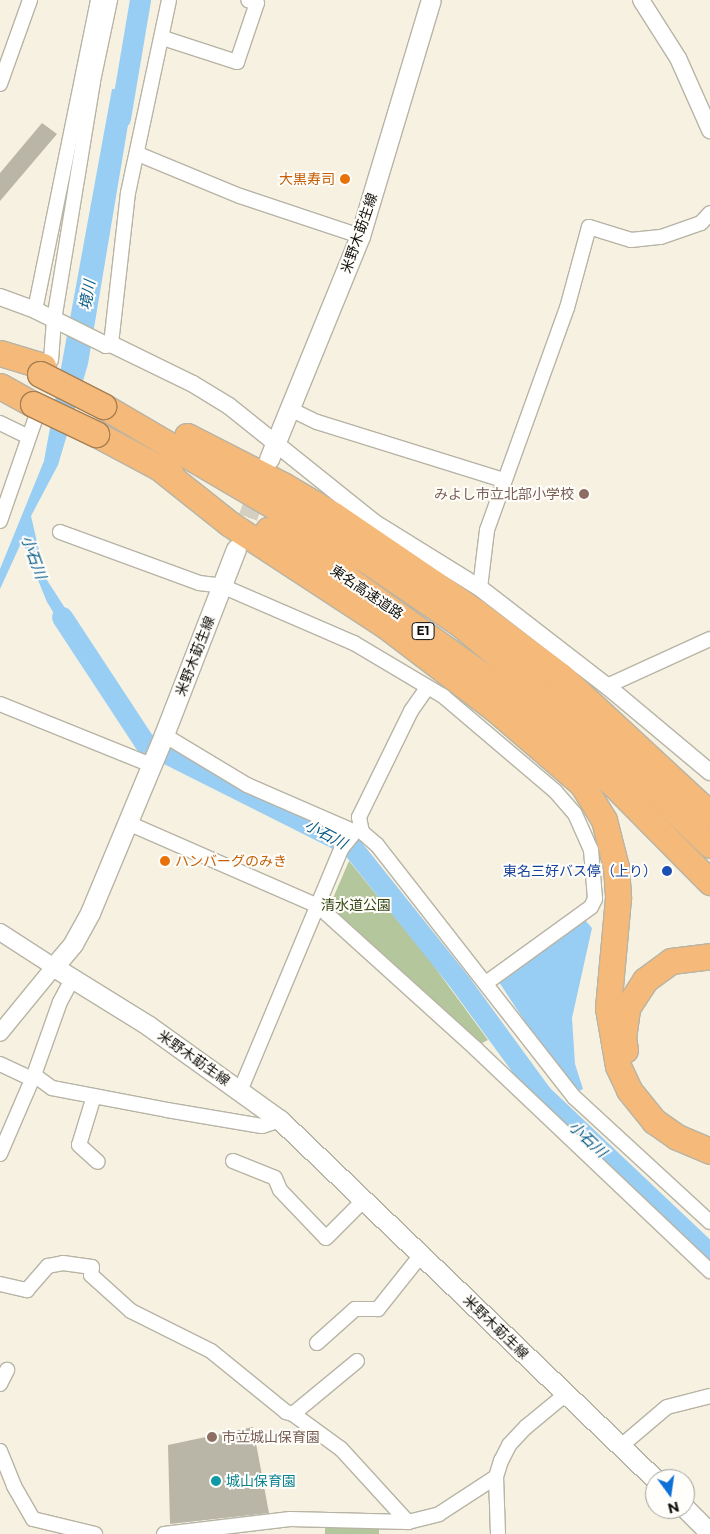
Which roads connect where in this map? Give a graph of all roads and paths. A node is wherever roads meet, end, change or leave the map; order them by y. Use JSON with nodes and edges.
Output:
{"nodes":[{"id":1,"x":30,"y":0,"type":"edge"},
{"id":2,"x":98,"y":0,"type":"edge"},
{"id":3,"x":110,"y":0,"type":"edge"},
{"id":4,"x":169,"y":0,"type":"edge"},
{"id":5,"x":248,"y":0,"type":"edge"},
{"id":6,"x":431,"y":0,"type":"edge"},
{"id":7,"x":641,"y":0,"type":"edge"},
{"id":8,"x":162,"y":38,"type":"junction"},
{"id":9,"x":0,"y":84,"type":"edge"},
{"id":10,"x":708,"y":122,"type":"edge"},
{"id":11,"x":138,"y":154,"type":"junction"},
{"id":12,"x":710,"y":213,"type":"edge"},
{"id":13,"x":360,"y":236,"type":"junction"},
{"id":14,"x":0,"y":297,"type":"edge"},
{"id":15,"x":35,"y":310,"type":"junction"},
{"id":16,"x":54,"y":320,"type":"junction"},
{"id":17,"x":109,"y":345,"type":"junction"},
{"id":18,"x":0,"y":353,"type":"edge"},
{"id":19,"x":45,"y":367,"type":"junction"},
{"id":20,"x":0,"y":386,"type":"edge"},
{"id":21,"x":104,"y":402,"type":"junction"},
{"id":22,"x":292,"y":410,"type":"junction"},
{"id":23,"x":34,"y":412,"type":"junction"},
{"id":24,"x":0,"y":423,"type":"edge"},
{"id":25,"x":29,"y":437,"type":"junction"},
{"id":26,"x":273,"y":451,"type":"junction"},
{"id":27,"x":157,"y":466,"type":"junction"},
{"id":28,"x":503,"y":480,"type":"junction"},
{"id":29,"x":0,"y":521,"type":"edge"},
{"id":30,"x":60,"y":532,"type":"dead end"},
{"id":31,"x":236,"y":549,"type":"tunnel mouth"},
{"id":32,"x":222,"y":586,"type":"junction"},
{"id":33,"x":480,"y":588,"type":"junction"},
{"id":34,"x":710,"y":639,"type":"edge"},
{"id":35,"x":607,"y":686,"type":"junction"},
{"id":36,"x":427,"y":688,"type":"junction"},
{"id":37,"x":0,"y":704,"type":"edge"},
{"id":38,"x":164,"y":735,"type":"junction"},
{"id":39,"x":152,"y":763,"type":"junction"},
{"id":40,"x":710,"y":772,"type":"edge"},
{"id":41,"x":710,"y":814,"type":"edge"},
{"id":42,"x":128,"y":823,"type":"junction"},
{"id":43,"x":354,"y":831,"type":"junction"},
{"id":44,"x":710,"y":845,"type":"edge"},
{"id":45,"x":710,"y":882,"type":"edge"},
{"id":46,"x":318,"y":906,"type":"junction"},
{"id":47,"x":0,"y":932,"type":"edge"},
{"id":48,"x":710,"y":956,"type":"edge"},
{"id":49,"x":54,"y":967,"type":"junction"},
{"id":50,"x":73,"y":978,"type":"junction"},
{"id":51,"x":486,"y":983,"type":"junction"},
{"id":52,"x":0,"y":1033,"type":"edge"},
{"id":53,"x":0,"y":1064,"type":"edge"},
{"id":54,"x":33,"y":1077,"type":"junction"},
{"id":55,"x":240,"y":1091,"type":"junction"},
{"id":56,"x":94,"y":1096,"type":"junction"},
{"id":57,"x":280,"y":1120,"type":"junction"},
{"id":58,"x":710,"y":1140,"type":"edge"},
{"id":59,"x":710,"y":1151,"type":"edge"},
{"id":60,"x":0,"y":1154,"type":"edge"},
{"id":61,"x":233,"y":1161,"type":"dead end"},
{"id":62,"x":98,"y":1162,"type":"dead end"},
{"id":63,"x":364,"y":1200,"type":"junction"},
{"id":64,"x":710,"y":1222,"type":"edge"},
{"id":65,"x":421,"y":1255,"type":"junction"},
{"id":66,"x":710,"y":1271,"type":"edge"},
{"id":67,"x":0,"y":1284,"type":"edge"},
{"id":68,"x":317,"y":1343,"type":"dead end"},
{"id":69,"x":357,"y":1361,"type":"dead end"},
{"id":70,"x":7,"y":1370,"type":"dead end"},
{"id":71,"x":0,"y":1384,"type":"edge"},
{"id":72,"x":566,"y":1394,"type":"junction"},
{"id":73,"x":710,"y":1396,"type":"edge"},
{"id":74,"x":292,"y":1414,"type":"junction"},
{"id":75,"x":621,"y":1446,"type":"junction"},
{"id":76,"x":0,"y":1451,"type":"edge"},
{"id":77,"x":645,"y":1469,"type":"edge"},
{"id":78,"x":496,"y":1477,"type":"junction"},
{"id":79,"x":695,"y":1518,"type":"edge"},
{"id":80,"x":408,"y":1522,"type":"junction"},
{"id":81,"x":710,"y":1533,"type":"edge"},
{"id":82,"x":95,"y":1534,"type":"edge"},
{"id":83,"x":164,"y":1534,"type":"edge"},
{"id":84,"x":498,"y":1534,"type":"edge"}],
"edges":[{"from":1,"to":9,"type":"street"},
{"from":2,"to":15,"type":"street"},
{"from":3,"to":16,"type":"street"},
{"from":4,"to":8,"type":"street"},
{"from":5,"to":8,"type":"street"},
{"from":6,"to":13,"type":"main road","name":"米野木莇生線"},
{"from":7,"to":10,"type":"street"},
{"from":8,"to":11,"type":"street"},
{"from":11,"to":13,"type":"street"},
{"from":11,"to":17,"type":"street"},
{"from":12,"to":28,"type":"street"},
{"from":13,"to":22,"type":"main road","name":"米野木莇生線"},
{"from":14,"to":15,"type":"street"},
{"from":15,"to":16,"type":"street"},
{"from":16,"to":17,"type":"street"},
{"from":16,"to":19,"type":"street"},
{"from":17,"to":26,"type":"street"},
{"from":18,"to":19,"type":"highway"},
{"from":19,"to":21,"type":"highway"},
{"from":20,"to":23,"type":"highway","name":"東名高速道路","number":"E1"},
{"from":21,"to":41,"type":"highway"},
{"from":21,"to":44,"type":"highway","name":"東名高速道路","number":"E1"},
{"from":22,"to":26,"type":"main road","name":"米野木莇生線"},
{"from":22,"to":28,"type":"street"},
{"from":23,"to":25,"type":"street"},
{"from":23,"to":27,"type":"highway","name":"東名高速道路","number":"E1","bridge":true},
{"from":24,"to":25,"type":"street"},
{"from":25,"to":29,"type":"street"},
{"from":26,"to":33,"type":"street"},
{"from":27,"to":45,"type":"highway","name":"東名高速道路","number":"E1"},
{"from":27,"to":59,"type":"highway"},
{"from":28,"to":33,"type":"street"},
{"from":30,"to":32,"type":"street"},
{"from":31,"to":32,"type":"main road","name":"米野木莇生線"},
{"from":32,"to":36,"type":"street"},
{"from":32,"to":38,"type":"main road","name":"米野木莇生線"},
{"from":33,"to":35,"type":"street"},
{"from":34,"to":35,"type":"street"},
{"from":35,"to":40,"type":"street"},
{"from":36,"to":43,"type":"street"},
{"from":36,"to":51,"type":"street"},
{"from":37,"to":39,"type":"street"},
{"from":38,"to":39,"type":"main road","name":"米野木莇生線"},
{"from":38,"to":43,"type":"street"},
{"from":39,"to":42,"type":"main road","name":"米野木莇生線"},
{"from":42,"to":46,"type":"street"},
{"from":42,"to":49,"type":"main road","name":"米野木莇生線"},
{"from":43,"to":46,"type":"street"},
{"from":43,"to":51,"type":"street"},
{"from":46,"to":55,"type":"street"},
{"from":46,"to":66,"type":"street"},
{"from":47,"to":49,"type":"street"},
{"from":48,"to":58,"type":"highway"},
{"from":49,"to":50,"type":"main road","name":"米野木莇生線"},
{"from":49,"to":52,"type":"street"},
{"from":50,"to":54,"type":"street"},
{"from":50,"to":55,"type":"main road","name":"米野木莇生線"},
{"from":51,"to":64,"type":"street"},
{"from":53,"to":54,"type":"street"},
{"from":54,"to":56,"type":"street"},
{"from":54,"to":60,"type":"street"},
{"from":55,"to":57,"type":"main road","name":"米野木莇生線"},
{"from":56,"to":57,"type":"street"},
{"from":56,"to":62,"type":"street"},
{"from":57,"to":63,"type":"main road","name":"米野木莇生線"},
{"from":61,"to":63,"type":"street"},
{"from":63,"to":65,"type":"main road","name":"米野木莇生線"},
{"from":65,"to":68,"type":"street"},
{"from":65,"to":72,"type":"main road","name":"米野木莇生線"},
{"from":67,"to":74,"type":"street"},
{"from":69,"to":74,"type":"street"},
{"from":70,"to":71,"type":"street"},
{"from":72,"to":75,"type":"main road","name":"米野木莇生線"},
{"from":72,"to":78,"type":"street"},
{"from":73,"to":75,"type":"street"},
{"from":74,"to":80,"type":"street"},
{"from":75,"to":77,"type":"main road","name":"米野木莇生線"},
{"from":76,"to":82,"type":"street"},
{"from":78,"to":80,"type":"street"},
{"from":78,"to":84,"type":"street"},
{"from":79,"to":81,"type":"main road"},
{"from":80,"to":83,"type":"street"}]}
